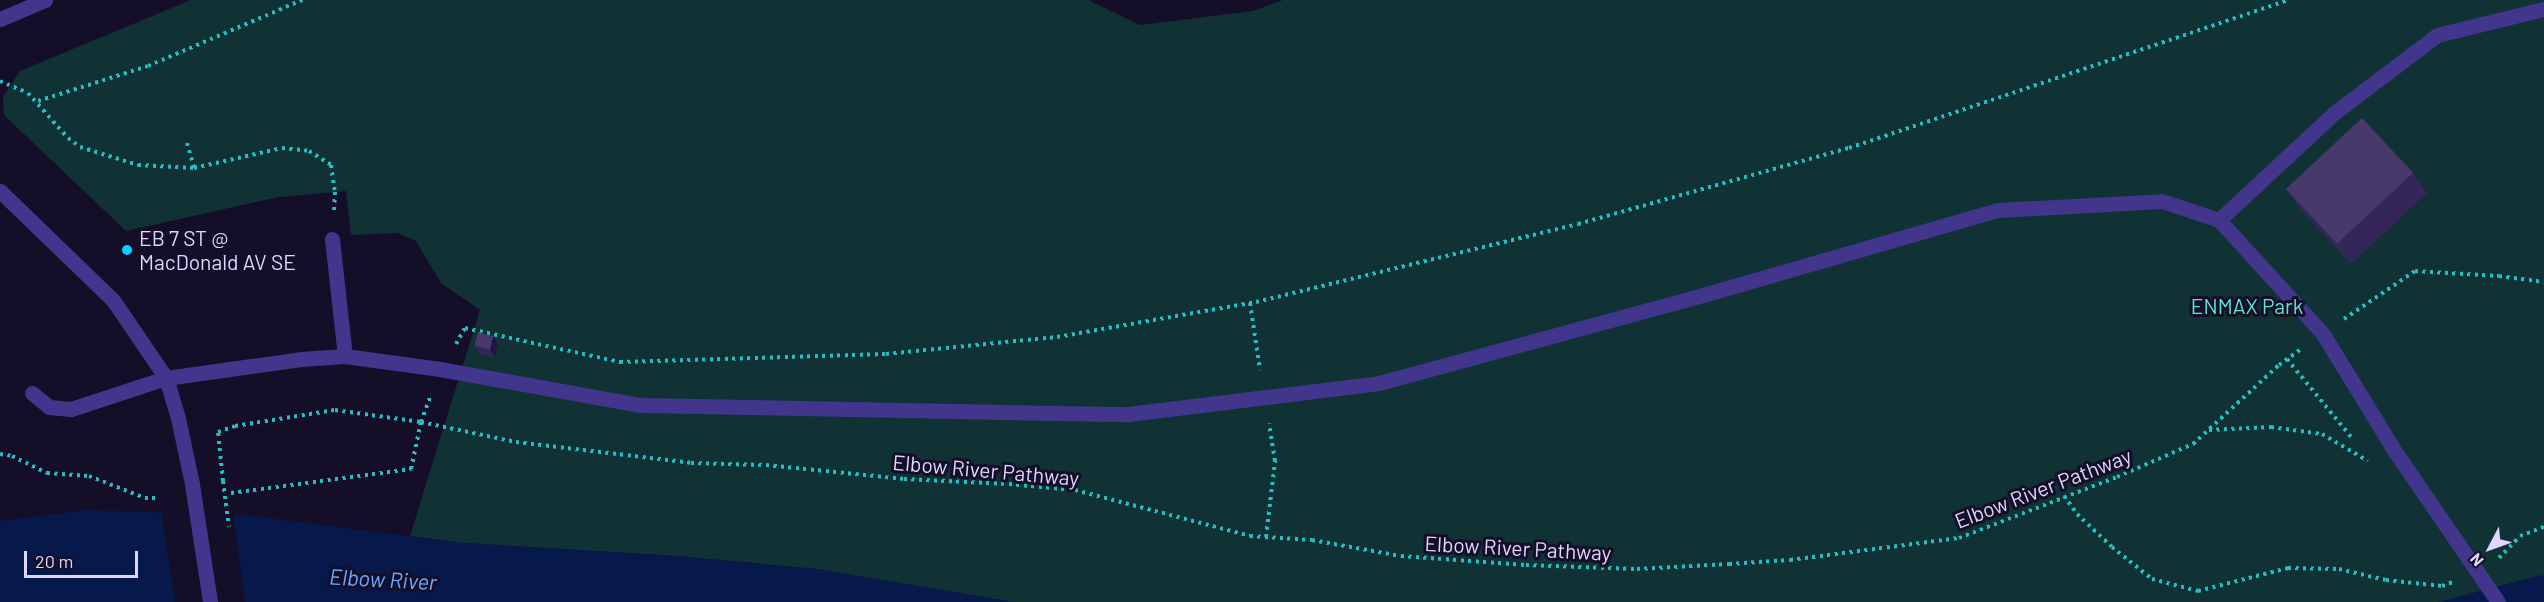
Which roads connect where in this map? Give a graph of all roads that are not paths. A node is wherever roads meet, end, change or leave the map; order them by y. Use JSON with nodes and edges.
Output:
{"nodes":[{"id":1,"x":45,"y":0,"type":"edge"},
{"id":2,"x":2544,"y":9,"type":"edge"},
{"id":3,"x":0,"y":19,"type":"edge"},
{"id":4,"x":0,"y":191,"type":"edge"},
{"id":5,"x":2219,"y":220,"type":"junction"},
{"id":6,"x":332,"y":239,"type":"road end"},
{"id":7,"x":345,"y":356,"type":"junction"},
{"id":8,"x":166,"y":378,"type":"junction"},
{"id":9,"x":32,"y":393,"type":"dead end"},
{"id":10,"x":210,"y":602,"type":"edge"},
{"id":11,"x":2498,"y":602,"type":"edge"}],
"edges":[{"from":1,"to":3,"type":"street"},
{"from":2,"to":5,"type":"street"},
{"from":4,"to":8,"type":"street"},
{"from":5,"to":7,"type":"street"},
{"from":5,"to":11,"type":"street","bridge":true},
{"from":6,"to":7,"type":"street"},
{"from":7,"to":8,"type":"street"},
{"from":8,"to":9,"type":"street"},
{"from":8,"to":10,"type":"street","bridge":true}]}
